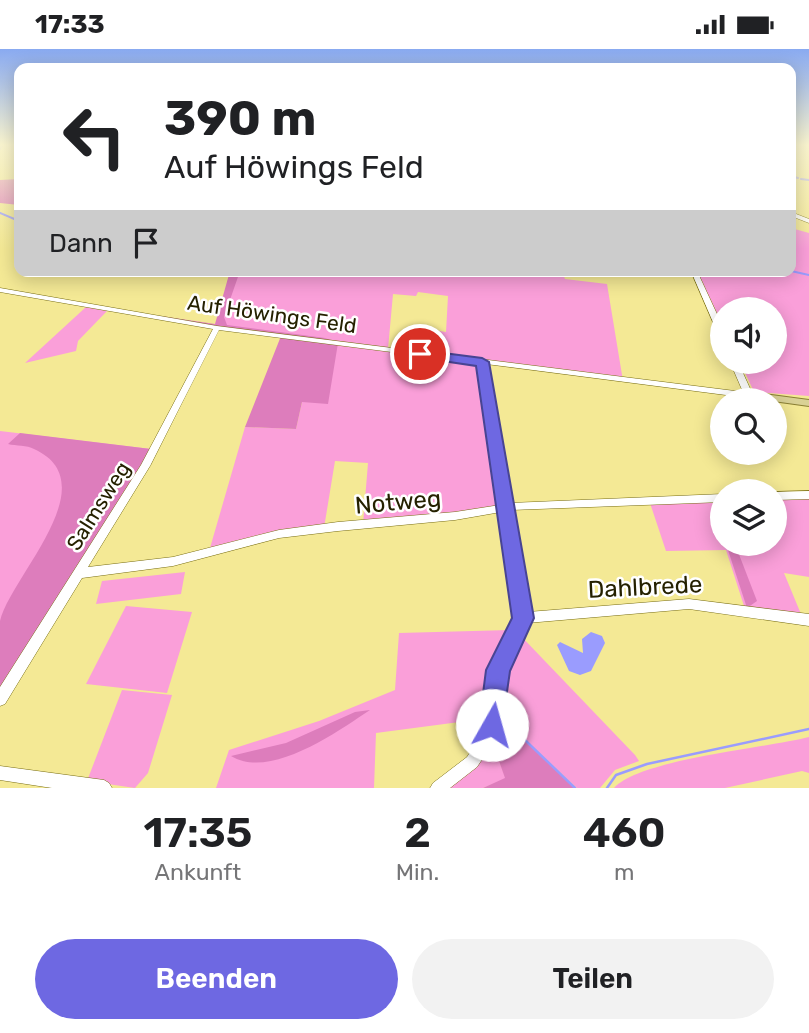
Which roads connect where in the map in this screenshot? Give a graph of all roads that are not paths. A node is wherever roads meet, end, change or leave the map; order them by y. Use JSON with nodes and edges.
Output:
{"nodes":[{"id":1,"x":697,"y":277,"type":"edge"},
{"id":2,"x":0,"y":289,"type":"edge"},
{"id":3,"x":710,"y":307,"type":"edge"},
{"id":4,"x":217,"y":328,"type":"junction"},
{"id":5,"x":482,"y":362,"type":"junction"},
{"id":6,"x":710,"y":390,"type":"edge"},
{"id":7,"x":787,"y":398,"type":"edge"},
{"id":8,"x":809,"y":400,"type":"edge"},
{"id":9,"x":809,"y":495,"type":"edge"},
{"id":10,"x":787,"y":496,"type":"edge"},
{"id":11,"x":710,"y":499,"type":"edge"},
{"id":12,"x":505,"y":508,"type":"junction"},
{"id":13,"x":79,"y":573,"type":"junction"},
{"id":14,"x":523,"y":618,"type":"junction"},
{"id":15,"x":809,"y":620,"type":"edge"},
{"id":16,"x":0,"y":699,"type":"edge"},
{"id":17,"x":0,"y":773,"type":"edge"},
{"id":18,"x":104,"y":788,"type":"edge"},
{"id":19,"x":438,"y":788,"type":"edge"}],
"edges":[{"from":1,"to":3,"type":"street"},
{"from":2,"to":4,"type":"street","name":"Auf Höwings Feld"},
{"from":4,"to":5,"type":"street","name":"Auf Höwings Feld"},
{"from":4,"to":13,"type":"street","name":"Salmsweg"},
{"from":5,"to":6,"type":"street","name":"Auf Höwings Feld"},
{"from":5,"to":12,"type":"street"},
{"from":7,"to":8,"type":"main road","name":"Auf Höwings Feld"},
{"from":9,"to":10,"type":"street"},
{"from":11,"to":12,"type":"street","name":"Notweg"},
{"from":12,"to":13,"type":"street","name":"Notweg"},
{"from":12,"to":14,"type":"street"},
{"from":13,"to":16,"type":"street","name":"Salmsweg"},
{"from":14,"to":15,"type":"street","name":"Dahlbrede"},
{"from":14,"to":19,"type":"street"},
{"from":17,"to":18,"type":"street"}]}
